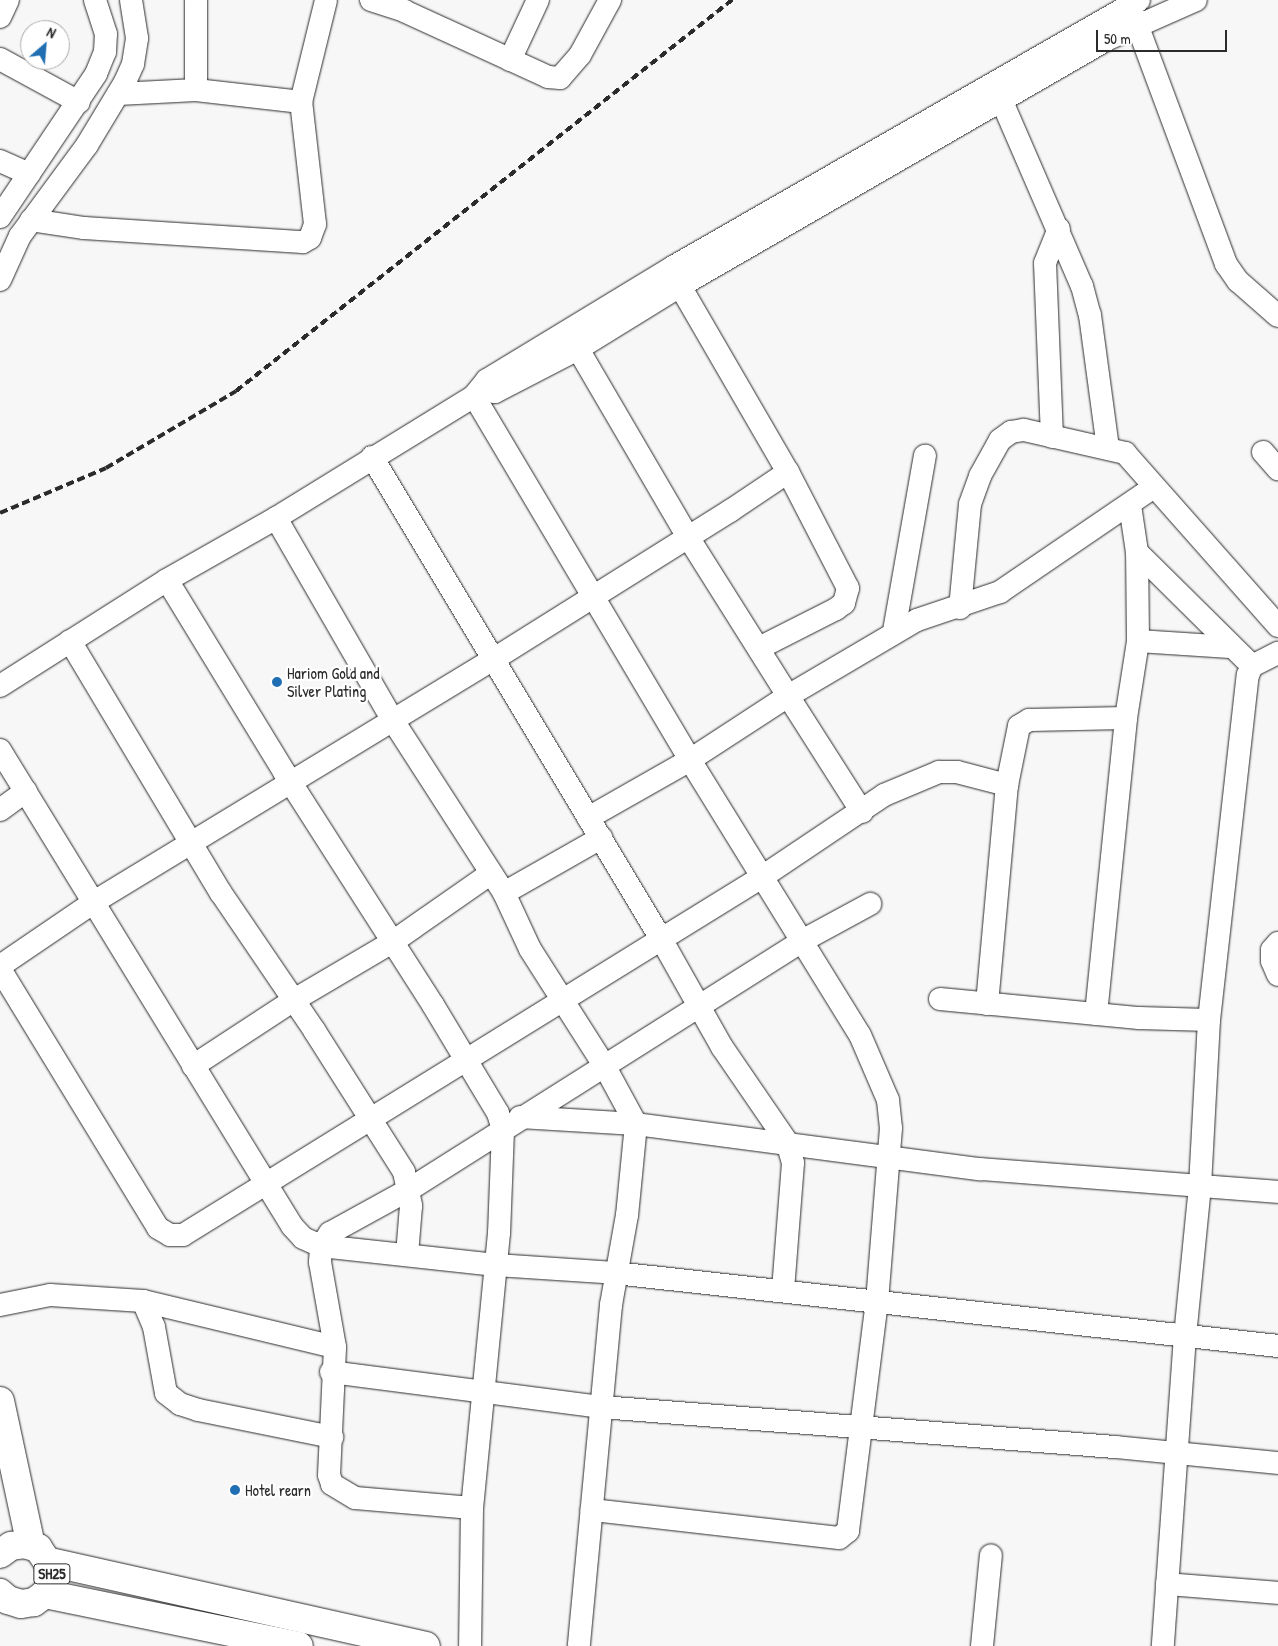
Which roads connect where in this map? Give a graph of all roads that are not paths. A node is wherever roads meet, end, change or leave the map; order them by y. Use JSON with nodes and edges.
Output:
{"nodes":[{"id":1,"x":8,"y":0,"type":"edge"},
{"id":2,"x":95,"y":0,"type":"edge"},
{"id":3,"x":115,"y":0,"type":"edge"},
{"id":4,"x":131,"y":0,"type":"edge"},
{"id":5,"x":196,"y":0,"type":"edge"},
{"id":6,"x":326,"y":0,"type":"edge"},
{"id":7,"x":371,"y":0,"type":"edge"},
{"id":8,"x":538,"y":0,"type":"edge"},
{"id":9,"x":610,"y":0,"type":"edge"},
{"id":10,"x":1196,"y":0,"type":"edge"},
{"id":11,"x":407,"y":6,"type":"edge"},
{"id":12,"x":1134,"y":7,"type":"edge"},
{"id":13,"x":0,"y":17,"type":"edge"},
{"id":14,"x":0,"y":60,"type":"edge"},
{"id":15,"x":510,"y":60,"type":"junction"},
{"id":16,"x":196,"y":90,"type":"junction"},
{"id":17,"x":999,"y":93,"type":"junction"},
{"id":18,"x":118,"y":94,"type":"junction"},
{"id":19,"x":79,"y":102,"type":"junction"},
{"id":20,"x":301,"y":102,"type":"junction"},
{"id":21,"x":0,"y":161,"type":"edge"},
{"id":22,"x":29,"y":174,"type":"junction"},
{"id":23,"x":0,"y":217,"type":"edge"},
{"id":24,"x":31,"y":220,"type":"junction"},
{"id":25,"x":1059,"y":229,"type":"junction"},
{"id":26,"x":0,"y":247,"type":"edge"},
{"id":27,"x":0,"y":280,"type":"edge"},
{"id":28,"x":680,"y":286,"type":"junction"},
{"id":29,"x":1278,"y":316,"type":"edge"},
{"id":30,"x":578,"y":349,"type":"junction"},
{"id":31,"x":478,"y":393,"type":"junction"},
{"id":32,"x":1052,"y":437,"type":"junction"},
{"id":33,"x":1108,"y":448,"type":"junction"},
{"id":34,"x":1263,"y":452,"type":"dead end"},
{"id":35,"x":925,"y":456,"type":"dead end"},
{"id":36,"x":372,"y":457,"type":"junction"},
{"id":37,"x":1278,"y":469,"type":"edge"},
{"id":38,"x":788,"y":472,"type":"junction"},
{"id":39,"x":1154,"y":487,"type":"junction"},
{"id":40,"x":1130,"y":505,"type":"junction"},
{"id":41,"x":276,"y":518,"type":"junction"},
{"id":42,"x":688,"y":537,"type":"junction"},
{"id":43,"x":1138,"y":552,"type":"junction"},
{"id":44,"x":167,"y":580,"type":"junction"},
{"id":45,"x":593,"y":596,"type":"junction"},
{"id":46,"x":960,"y":608,"type":"junction"},
{"id":47,"x":1278,"y":626,"type":"edge"},
{"id":48,"x":894,"y":632,"type":"junction"},
{"id":49,"x":70,"y":641,"type":"junction"},
{"id":50,"x":1138,"y":641,"type":"junction"},
{"id":51,"x":1230,"y":647,"type":"junction"},
{"id":52,"x":759,"y":648,"type":"junction"},
{"id":53,"x":1278,"y":653,"type":"edge"},
{"id":54,"x":494,"y":659,"type":"junction"},
{"id":55,"x":1252,"y":666,"type":"junction"},
{"id":56,"x":0,"y":686,"type":"edge"},
{"id":57,"x":788,"y":696,"type":"junction"},
{"id":58,"x":1126,"y":718,"type":"junction"},
{"id":59,"x":392,"y":719,"type":"junction"},
{"id":60,"x":0,"y":750,"type":"edge"},
{"id":61,"x":690,"y":760,"type":"junction"},
{"id":62,"x":290,"y":782,"type":"junction"},
{"id":63,"x":1007,"y":785,"type":"junction"},
{"id":64,"x":26,"y":791,"type":"junction"},
{"id":65,"x":0,"y":810,"type":"edge"},
{"id":66,"x":862,"y":812,"type":"junction"},
{"id":67,"x":588,"y":818,"type":"junction"},
{"id":68,"x":600,"y":838,"type":"junction"},
{"id":69,"x":190,"y":843,"type":"junction"},
{"id":70,"x":490,"y":874,"type":"junction"},
{"id":71,"x":762,"y":877,"type":"junction"},
{"id":72,"x":504,"y":893,"type":"junction"},
{"id":73,"x":94,"y":902,"type":"junction"},
{"id":74,"x":870,"y":904,"type":"dead end"},
{"id":75,"x":660,"y":937,"type":"junction"},
{"id":76,"x":394,"y":941,"type":"junction"},
{"id":77,"x":800,"y":942,"type":"junction"},
{"id":78,"x":1278,"y":944,"type":"edge"},
{"id":79,"x":0,"y":967,"type":"edge"},
{"id":80,"x":1278,"y":975,"type":"edge"},
{"id":81,"x":940,"y":999,"type":"dead end"},
{"id":82,"x":294,"y":1000,"type":"junction"},
{"id":83,"x":563,"y":1001,"type":"junction"},
{"id":84,"x":987,"y":1004,"type":"junction"},
{"id":85,"x":699,"y":1007,"type":"junction"},
{"id":86,"x":1096,"y":1014,"type":"junction"},
{"id":87,"x":1208,"y":1020,"type":"junction"},
{"id":88,"x":466,"y":1062,"type":"junction"},
{"id":89,"x":604,"y":1065,"type":"junction"},
{"id":90,"x":193,"y":1066,"type":"junction"},
{"id":91,"x":370,"y":1119,"type":"junction"},
{"id":92,"x":511,"y":1123,"type":"junction"},
{"id":93,"x":636,"y":1124,"type":"junction"},
{"id":94,"x":787,"y":1142,"type":"junction"},
{"id":95,"x":887,"y":1156,"type":"junction"},
{"id":96,"x":265,"y":1183,"type":"junction"},
{"id":97,"x":1200,"y":1186,"type":"junction"},
{"id":98,"x":410,"y":1189,"type":"junction"},
{"id":99,"x":1278,"y":1192,"type":"edge"},
{"id":100,"x":321,"y":1246,"type":"junction"},
{"id":101,"x":407,"y":1255,"type":"junction"},
{"id":102,"x":496,"y":1265,"type":"junction"},
{"id":103,"x":615,"y":1273,"type":"junction"},
{"id":104,"x":783,"y":1290,"type":"junction"},
{"id":105,"x":143,"y":1301,"type":"junction"},
{"id":106,"x":877,"y":1301,"type":"junction"},
{"id":107,"x":0,"y":1305,"type":"edge"},
{"id":108,"x":1185,"y":1336,"type":"junction"},
{"id":109,"x":1278,"y":1346,"type":"edge"},
{"id":110,"x":335,"y":1347,"type":"junction"},
{"id":111,"x":331,"y":1372,"type":"junction"},
{"id":112,"x":485,"y":1392,"type":"junction"},
{"id":113,"x":0,"y":1401,"type":"edge"},
{"id":114,"x":601,"y":1407,"type":"junction"},
{"id":115,"x":861,"y":1427,"type":"junction"},
{"id":116,"x":332,"y":1437,"type":"junction"},
{"id":117,"x":1177,"y":1453,"type":"junction"},
{"id":118,"x":1278,"y":1463,"type":"edge"},
{"id":119,"x":472,"y":1508,"type":"junction"},
{"id":120,"x":592,"y":1510,"type":"junction"},
{"id":121,"x":2,"y":1545,"type":"edge"},
{"id":122,"x":40,"y":1554,"type":"junction"},
{"id":123,"x":991,"y":1555,"type":"dead end"},
{"id":124,"x":1167,"y":1584,"type":"junction"},
{"id":125,"x":1278,"y":1593,"type":"edge"},
{"id":126,"x":45,"y":1594,"type":"junction"},
{"id":127,"x":4,"y":1605,"type":"edge"},
{"id":128,"x":299,"y":1646,"type":"edge"},
{"id":129,"x":426,"y":1646,"type":"edge"},
{"id":130,"x":470,"y":1646,"type":"edge"},
{"id":131,"x":579,"y":1646,"type":"edge"},
{"id":132,"x":982,"y":1646,"type":"edge"},
{"id":133,"x":1163,"y":1646,"type":"edge"}],
"edges":[{"from":1,"to":13,"type":"street"},
{"from":2,"to":19,"type":"street"},
{"from":3,"to":26,"type":"street"},
{"from":4,"to":18,"type":"street"},
{"from":5,"to":16,"type":"street"},
{"from":6,"to":20,"type":"street"},
{"from":7,"to":11,"type":"street"},
{"from":8,"to":15,"type":"street"},
{"from":9,"to":15,"type":"street"},
{"from":10,"to":12,"type":"street"},
{"from":11,"to":15,"type":"street"},
{"from":12,"to":17,"type":"street"},
{"from":12,"to":29,"type":"street"},
{"from":14,"to":19,"type":"street"},
{"from":16,"to":18,"type":"street"},
{"from":16,"to":20,"type":"street"},
{"from":17,"to":25,"type":"street"},
{"from":17,"to":28,"type":"street"},
{"from":17,"to":31,"type":"street"},
{"from":18,"to":24,"type":"street"},
{"from":19,"to":22,"type":"street"},
{"from":20,"to":24,"type":"street"},
{"from":21,"to":22,"type":"street"},
{"from":22,"to":23,"type":"street"},
{"from":24,"to":27,"type":"street"},
{"from":25,"to":32,"type":"street"},
{"from":25,"to":33,"type":"street"},
{"from":28,"to":30,"type":"street"},
{"from":28,"to":38,"type":"street"},
{"from":30,"to":31,"type":"street"},
{"from":30,"to":42,"type":"street"},
{"from":31,"to":36,"type":"street"},
{"from":31,"to":45,"type":"street"},
{"from":32,"to":33,"type":"street"},
{"from":32,"to":46,"type":"street"},
{"from":33,"to":39,"type":"street"},
{"from":34,"to":37,"type":"street"},
{"from":35,"to":48,"type":"street"},
{"from":36,"to":41,"type":"street"},
{"from":36,"to":54,"type":"street"},
{"from":38,"to":42,"type":"street"},
{"from":38,"to":52,"type":"street"},
{"from":39,"to":40,"type":"street"},
{"from":39,"to":47,"type":"street"},
{"from":40,"to":43,"type":"street"},
{"from":40,"to":46,"type":"street"},
{"from":41,"to":44,"type":"street"},
{"from":41,"to":59,"type":"street"},
{"from":42,"to":45,"type":"street"},
{"from":42,"to":52,"type":"street"},
{"from":43,"to":50,"type":"street"},
{"from":43,"to":51,"type":"street"},
{"from":44,"to":49,"type":"street"},
{"from":44,"to":62,"type":"street"},
{"from":45,"to":54,"type":"street"},
{"from":45,"to":61,"type":"street"},
{"from":46,"to":48,"type":"street"},
{"from":48,"to":57,"type":"street"},
{"from":49,"to":56,"type":"street"},
{"from":49,"to":69,"type":"street"},
{"from":50,"to":51,"type":"street"},
{"from":50,"to":58,"type":"street"},
{"from":51,"to":55,"type":"street"},
{"from":52,"to":57,"type":"street"},
{"from":53,"to":55,"type":"street"},
{"from":54,"to":59,"type":"street"},
{"from":54,"to":67,"type":"street"},
{"from":55,"to":87,"type":"street"},
{"from":57,"to":61,"type":"street"},
{"from":57,"to":66,"type":"street"},
{"from":58,"to":63,"type":"street"},
{"from":58,"to":86,"type":"street"},
{"from":59,"to":62,"type":"street"},
{"from":59,"to":70,"type":"street"},
{"from":60,"to":64,"type":"street"},
{"from":61,"to":67,"type":"street"},
{"from":61,"to":71,"type":"street"},
{"from":62,"to":69,"type":"street"},
{"from":62,"to":76,"type":"street"},
{"from":63,"to":66,"type":"street"},
{"from":63,"to":84,"type":"street"},
{"from":64,"to":65,"type":"street"},
{"from":64,"to":73,"type":"street"},
{"from":66,"to":71,"type":"street"},
{"from":67,"to":68,"type":"street"},
{"from":68,"to":72,"type":"street"},
{"from":68,"to":75,"type":"street"},
{"from":69,"to":73,"type":"street"},
{"from":69,"to":82,"type":"street"},
{"from":70,"to":72,"type":"street"},
{"from":70,"to":76,"type":"street"},
{"from":71,"to":75,"type":"street"},
{"from":71,"to":77,"type":"street"},
{"from":72,"to":83,"type":"street"},
{"from":73,"to":79,"type":"street"},
{"from":73,"to":90,"type":"street"},
{"from":74,"to":77,"type":"street"},
{"from":75,"to":83,"type":"street"},
{"from":75,"to":85,"type":"street"},
{"from":76,"to":82,"type":"street"},
{"from":76,"to":88,"type":"street"},
{"from":77,"to":85,"type":"street"},
{"from":77,"to":95,"type":"street"},
{"from":78,"to":80,"type":"street"},
{"from":79,"to":96,"type":"street"},
{"from":81,"to":84,"type":"street"},
{"from":82,"to":90,"type":"street"},
{"from":82,"to":91,"type":"street"},
{"from":83,"to":88,"type":"street"},
{"from":83,"to":89,"type":"street"},
{"from":84,"to":86,"type":"street"},
{"from":85,"to":89,"type":"street"},
{"from":85,"to":94,"type":"street"},
{"from":86,"to":87,"type":"street"},
{"from":87,"to":97,"type":"street"},
{"from":88,"to":91,"type":"street"},
{"from":88,"to":92,"type":"street"},
{"from":89,"to":92,"type":"street"},
{"from":89,"to":93,"type":"street"},
{"from":90,"to":96,"type":"street"},
{"from":91,"to":96,"type":"street"},
{"from":91,"to":98,"type":"street"},
{"from":92,"to":93,"type":"street"},
{"from":92,"to":98,"type":"street"},
{"from":92,"to":102,"type":"street"},
{"from":93,"to":94,"type":"street"},
{"from":93,"to":103,"type":"street"},
{"from":94,"to":95,"type":"street"},
{"from":94,"to":104,"type":"street"},
{"from":95,"to":97,"type":"street"},
{"from":95,"to":106,"type":"street"},
{"from":96,"to":100,"type":"street"},
{"from":97,"to":99,"type":"street"},
{"from":97,"to":108,"type":"street"},
{"from":98,"to":100,"type":"street"},
{"from":98,"to":101,"type":"street"},
{"from":100,"to":101,"type":"street"},
{"from":100,"to":110,"type":"street"},
{"from":101,"to":102,"type":"street"},
{"from":102,"to":103,"type":"street"},
{"from":102,"to":112,"type":"street"},
{"from":103,"to":104,"type":"street"},
{"from":103,"to":114,"type":"street"},
{"from":104,"to":106,"type":"street"},
{"from":105,"to":107,"type":"street"},
{"from":105,"to":110,"type":"street"},
{"from":105,"to":116,"type":"street"},
{"from":106,"to":108,"type":"street"},
{"from":106,"to":115,"type":"street"},
{"from":108,"to":109,"type":"street"},
{"from":108,"to":117,"type":"street"},
{"from":110,"to":111,"type":"street"},
{"from":111,"to":112,"type":"street"},
{"from":111,"to":116,"type":"street"},
{"from":112,"to":114,"type":"street"},
{"from":112,"to":119,"type":"street"},
{"from":113,"to":122,"type":"main road","number":"SH25"},
{"from":114,"to":115,"type":"street"},
{"from":114,"to":120,"type":"street"},
{"from":115,"to":117,"type":"street"},
{"from":115,"to":120,"type":"street"},
{"from":116,"to":119,"type":"street"},
{"from":117,"to":118,"type":"street"},
{"from":117,"to":124,"type":"street"},
{"from":119,"to":130,"type":"street"},
{"from":120,"to":131,"type":"street"},
{"from":121,"to":122,"type":"main road","number":"SH25"},
{"from":122,"to":126,"type":"main road","number":"SH25"},
{"from":122,"to":129,"type":"main road"},
{"from":123,"to":132,"type":"street"},
{"from":124,"to":125,"type":"street"},
{"from":124,"to":133,"type":"street"},
{"from":126,"to":127,"type":"main road","number":"SH25"},
{"from":126,"to":128,"type":"main road"}]}
